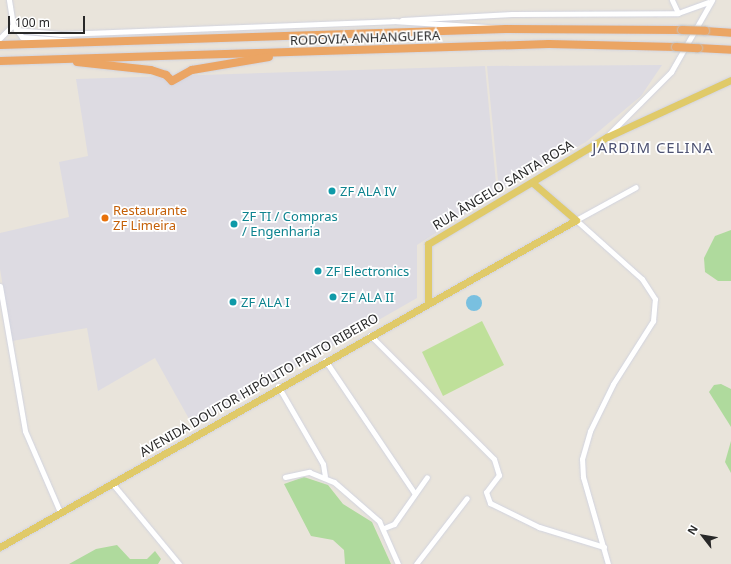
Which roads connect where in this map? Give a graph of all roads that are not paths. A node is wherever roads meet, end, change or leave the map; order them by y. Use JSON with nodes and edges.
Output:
{"nodes":[{"id":1,"x":9,"y":0,"type":"edge"},
{"id":2,"x":672,"y":0,"type":"edge"},
{"id":3,"x":710,"y":1,"type":"edge"},
{"id":4,"x":678,"y":13,"type":"junction"},
{"id":5,"x":393,"y":21,"type":"junction"},
{"id":6,"x":14,"y":27,"type":"junction"},
{"id":7,"x":506,"y":29,"type":"junction"},
{"id":8,"x":731,"y":33,"type":"edge"},
{"id":9,"x":0,"y":38,"type":"edge"},
{"id":10,"x":81,"y":42,"type":"junction"},
{"id":11,"x":0,"y":45,"type":"edge"},
{"id":12,"x":731,"y":50,"type":"edge"},
{"id":13,"x":309,"y":51,"type":"junction"},
{"id":14,"x":51,"y":59,"type":"junction"},
{"id":15,"x":0,"y":61,"type":"edge"},
{"id":16,"x":731,"y":80,"type":"edge"},
{"id":17,"x":607,"y":137,"type":"junction"},
{"id":18,"x":533,"y":183,"type":"junction"},
{"id":19,"x":636,"y":187,"type":"dead end"},
{"id":20,"x":576,"y":220,"type":"junction"},
{"id":21,"x":0,"y":286,"type":"edge"},
{"id":22,"x":428,"y":303,"type":"junction"},
{"id":23,"x":370,"y":335,"type":"junction"},
{"id":24,"x":325,"y":360,"type":"junction"},
{"id":25,"x":278,"y":386,"type":"junction"},
{"id":26,"x":325,"y":476,"type":"junction"},
{"id":27,"x":285,"y":477,"type":"dead end"},
{"id":28,"x":427,"y":477,"type":"dead end"},
{"id":29,"x":112,"y":483,"type":"junction"},
{"id":30,"x":415,"y":494,"type":"junction"},
{"id":31,"x":467,"y":498,"type":"dead end"},
{"id":32,"x":60,"y":512,"type":"junction"},
{"id":33,"x":384,"y":528,"type":"junction"},
{"id":34,"x":0,"y":547,"type":"edge"},
{"id":35,"x":604,"y":547,"type":"junction"},
{"id":36,"x":179,"y":564,"type":"edge"},
{"id":37,"x":398,"y":564,"type":"edge"},
{"id":38,"x":416,"y":564,"type":"edge"},
{"id":39,"x":608,"y":564,"type":"edge"}],
"edges":[{"from":1,"to":6,"type":"street"},
{"from":2,"to":4,"type":"street"},
{"from":3,"to":4,"type":"street"},
{"from":3,"to":17,"type":"street"},
{"from":4,"to":5,"type":"street"},
{"from":5,"to":6,"type":"street"},
{"from":5,"to":7,"type":"street"},
{"from":6,"to":9,"type":"street"},
{"from":6,"to":10,"type":"street"},
{"from":7,"to":8,"type":"highway","name":"RODOVIA ANHANGUERA","bridge":true},
{"from":7,"to":10,"type":"highway","name":"RODOVIA ANHANGUERA"},
{"from":10,"to":11,"type":"highway","name":"RODOVIA ANHANGUERA"},
{"from":12,"to":13,"type":"highway","name":"RODOVIA ANHANGUERA","bridge":true},
{"from":13,"to":14,"type":"highway","name":"RODOVIA ANHANGUERA"},
{"from":13,"to":14,"type":"highway"},
{"from":14,"to":15,"type":"highway","name":"RODOVIA ANHANGUERA"},
{"from":16,"to":17,"type":"main road","name":"RUA ÂNGELO SANTA ROSA"},
{"from":17,"to":18,"type":"main road","name":"RUA ÂNGELO SANTA ROSA"},
{"from":18,"to":20,"type":"main road"},
{"from":18,"to":22,"type":"main road","name":"RUA ÂNGELO SANTA ROSA"},
{"from":19,"to":20,"type":"street","name":"AVENIDA DOUTOR HIPÓLITO PINTO RIBEIRO"},
{"from":20,"to":22,"type":"main road","name":"AVENIDA DOUTOR HIPÓLITO PINTO RIBEIRO"},
{"from":20,"to":35,"type":"street"},
{"from":21,"to":32,"type":"street"},
{"from":22,"to":23,"type":"main road","name":"AVENIDA DOUTOR HIPÓLITO PINTO RIBEIRO"},
{"from":23,"to":24,"type":"main road","name":"AVENIDA DOUTOR HIPÓLITO PINTO RIBEIRO"},
{"from":23,"to":35,"type":"street"},
{"from":24,"to":25,"type":"main road","name":"AVENIDA DOUTOR HIPÓLITO PINTO RIBEIRO"},
{"from":24,"to":30,"type":"street"},
{"from":25,"to":26,"type":"street"},
{"from":25,"to":29,"type":"main road","name":"AVENIDA DOUTOR HIPÓLITO PINTO RIBEIRO"},
{"from":26,"to":27,"type":"street"},
{"from":26,"to":33,"type":"street"},
{"from":28,"to":30,"type":"street"},
{"from":29,"to":32,"type":"main road","name":"AVENIDA DOUTOR HIPÓLITO PINTO RIBEIRO"},
{"from":29,"to":36,"type":"street"},
{"from":30,"to":33,"type":"street"},
{"from":31,"to":38,"type":"street"},
{"from":32,"to":34,"type":"main road","name":"AVENIDA DOUTOR HIPÓLITO PINTO RIBEIRO"},
{"from":33,"to":37,"type":"street"},
{"from":35,"to":39,"type":"street"}]}
